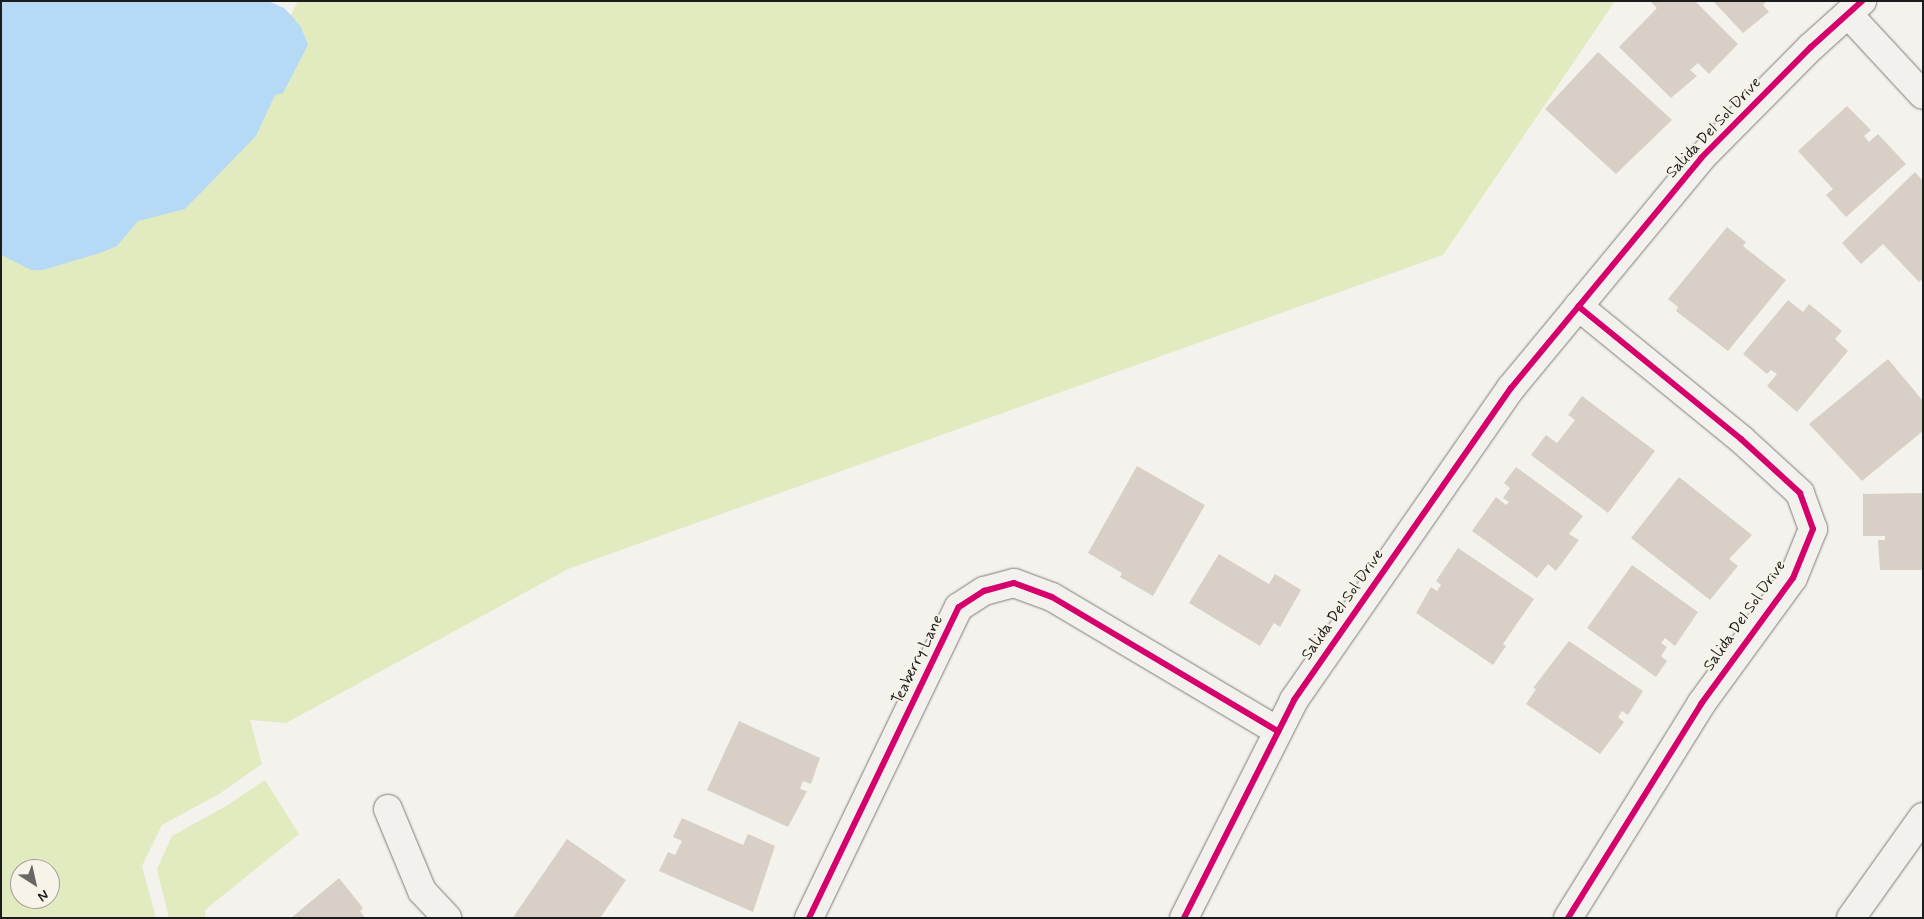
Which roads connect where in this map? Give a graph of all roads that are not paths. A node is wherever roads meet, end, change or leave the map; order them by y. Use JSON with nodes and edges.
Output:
{"nodes":[{"id":1,"x":1855,"y":8,"type":"edge"},
{"id":2,"x":1923,"y":94,"type":"edge"},
{"id":3,"x":1578,"y":306,"type":"junction"},
{"id":4,"x":1278,"y":731,"type":"junction"},
{"id":5,"x":388,"y":809,"type":"dead end"},
{"id":6,"x":1923,"y":816,"type":"edge"},
{"id":7,"x":447,"y":918,"type":"edge"},
{"id":8,"x":809,"y":918,"type":"edge"},
{"id":9,"x":1184,"y":918,"type":"edge"},
{"id":10,"x":1568,"y":918,"type":"edge"},
{"id":11,"x":1850,"y":918,"type":"edge"}],
"edges":[{"from":1,"to":2,"type":"street"},
{"from":1,"to":3,"type":"street","name":"Salida Del Sol Drive"},
{"from":3,"to":4,"type":"street","name":"Salida Del Sol Drive"},
{"from":3,"to":10,"type":"street","name":"Salida Del Sol Drive"},
{"from":4,"to":8,"type":"street","name":"Teaberry Lane"},
{"from":4,"to":9,"type":"street","name":"Salida Del Sol Drive"},
{"from":5,"to":7,"type":"street"},
{"from":6,"to":11,"type":"street"}]}
